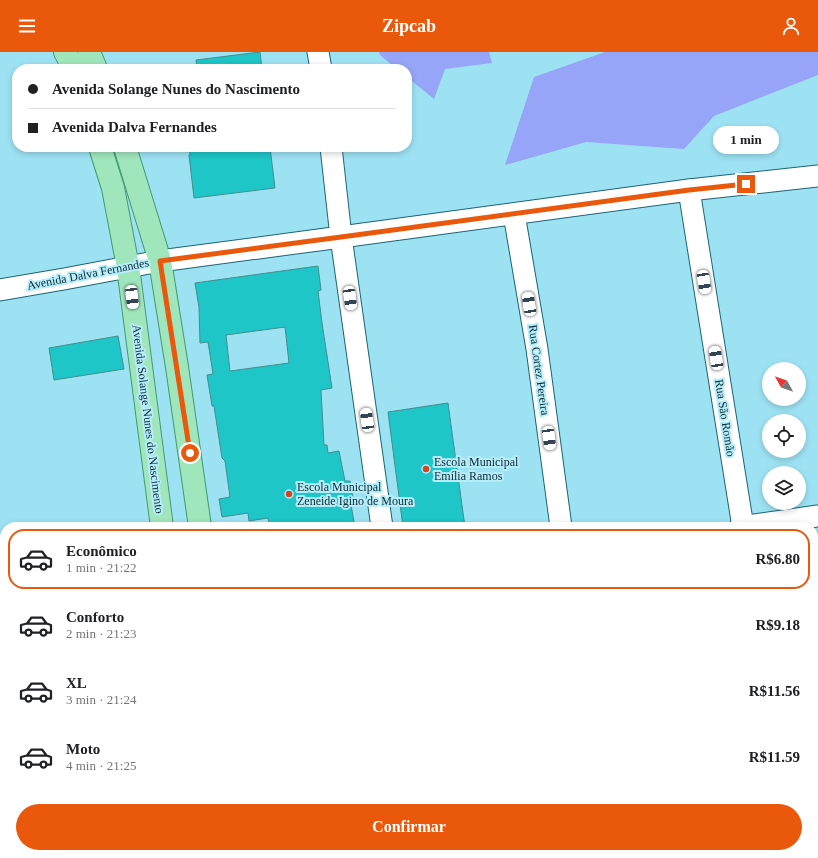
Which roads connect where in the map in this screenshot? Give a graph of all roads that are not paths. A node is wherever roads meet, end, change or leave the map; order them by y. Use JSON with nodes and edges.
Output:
{"nodes":[{"id":1,"x":65,"y":52,"type":"edge"},
{"id":2,"x":89,"y":52,"type":"edge"},
{"id":3,"x":318,"y":52,"type":"edge"},
{"id":4,"x":71,"y":64,"type":"edge"},
{"id":5,"x":94,"y":64,"type":"edge"},
{"id":6,"x":321,"y":64,"type":"edge"},
{"id":7,"x":102,"y":152,"type":"edge"},
{"id":8,"x":127,"y":152,"type":"edge"},
{"id":9,"x":331,"y":152,"type":"edge"},
{"id":10,"x":818,"y":176,"type":"edge"},
{"id":11,"x":689,"y":190,"type":"junction"},
{"id":12,"x":514,"y":214,"type":"junction"},
{"id":13,"x":341,"y":237,"type":"junction"},
{"id":14,"x":160,"y":261,"type":"junction"},
{"id":15,"x":128,"y":267,"type":"junction"},
{"id":16,"x":0,"y":290,"type":"edge"},
{"id":17,"x":818,"y":516,"type":"edge"},
{"id":18,"x":161,"y":522,"type":"edge"},
{"id":19,"x":199,"y":522,"type":"edge"},
{"id":20,"x":381,"y":522,"type":"edge"},
{"id":21,"x":560,"y":522,"type":"edge"},
{"id":22,"x":742,"y":522,"type":"edge"},
{"id":23,"x":777,"y":522,"type":"edge"},
{"id":24,"x":0,"y":622,"type":"edge"},
{"id":25,"x":0,"y":625,"type":"edge"}],
"edges":[{"from":1,"to":4,"type":"main road"},
{"from":2,"to":5,"type":"main road"},
{"from":3,"to":6,"type":"street"},
{"from":7,"to":15,"type":"main road","name":"Avenida Solange Nunes do Nascimento"},
{"from":8,"to":14,"type":"main road"},
{"from":9,"to":13,"type":"street"},
{"from":10,"to":11,"type":"street","name":"Avenida Dalva Fernandes"},
{"from":11,"to":12,"type":"street","name":"Avenida Dalva Fernandes"},
{"from":11,"to":22,"type":"street","name":"Rua São Romão"},
{"from":12,"to":13,"type":"street","name":"Avenida Dalva Fernandes"},
{"from":12,"to":21,"type":"street","name":"Rua Cortez Pereira"},
{"from":13,"to":14,"type":"street","name":"Avenida Dalva Fernandes"},
{"from":13,"to":20,"type":"street"},
{"from":14,"to":15,"type":"street","name":"Avenida Dalva Fernandes"},
{"from":14,"to":19,"type":"main road"},
{"from":15,"to":16,"type":"street","name":"Avenida Dalva Fernandes"},
{"from":15,"to":18,"type":"main road","name":"Avenida Solange Nunes do Nascimento"},
{"from":17,"to":23,"type":"street"},
{"from":24,"to":25,"type":"street"}]}
